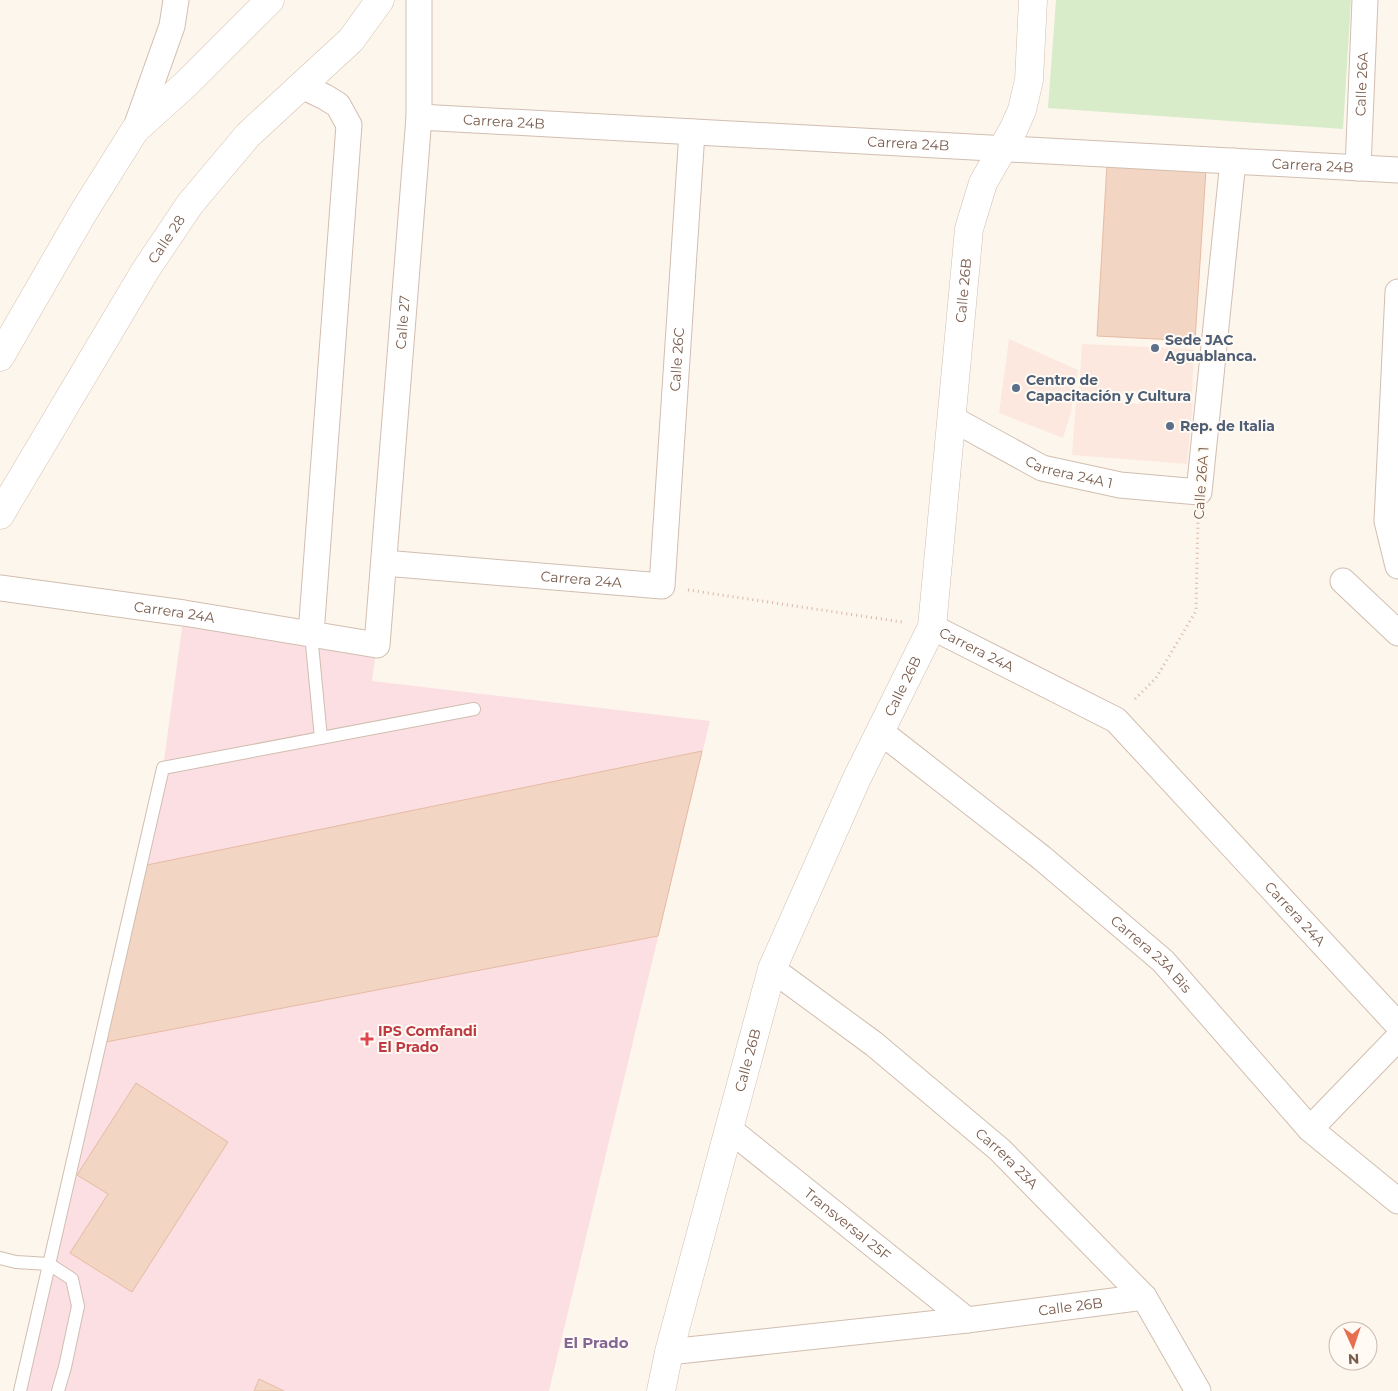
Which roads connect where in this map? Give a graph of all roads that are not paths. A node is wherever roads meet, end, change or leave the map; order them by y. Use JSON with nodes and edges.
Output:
{"nodes":[{"id":1,"x":176,"y":0,"type":"edge"},
{"id":2,"x":270,"y":0,"type":"edge"},
{"id":3,"x":380,"y":0,"type":"edge"},
{"id":4,"x":419,"y":0,"type":"edge"},
{"id":5,"x":1033,"y":0,"type":"edge"},
{"id":6,"x":1365,"y":0,"type":"edge"},
{"id":7,"x":302,"y":86,"type":"junction"},
{"id":8,"x":419,"y":117,"type":"junction"},
{"id":9,"x":135,"y":130,"type":"junction"},
{"id":10,"x":692,"y":132,"type":"junction"},
{"id":11,"x":1003,"y":149,"type":"junction"},
{"id":12,"x":1233,"y":161,"type":"junction"},
{"id":13,"x":1358,"y":168,"type":"junction"},
{"id":14,"x":1398,"y":170,"type":"edge"},
{"id":15,"x":1398,"y":292,"type":"edge"},
{"id":16,"x":0,"y":357,"type":"edge"},
{"id":17,"x":951,"y":418,"type":"junction"},
{"id":18,"x":1199,"y":492,"type":"joint"},
{"id":19,"x":0,"y":515,"type":"edge"},
{"id":20,"x":384,"y":563,"type":"junction"},
{"id":21,"x":1398,"y":566,"type":"edge"},
{"id":22,"x":1343,"y":580,"type":"dead end"},
{"id":23,"x":662,"y":586,"type":"joint"},
{"id":24,"x":0,"y":588,"type":"edge"},
{"id":25,"x":932,"y":627,"type":"junction"},
{"id":26,"x":1398,"y":633,"type":"edge"},
{"id":27,"x":311,"y":634,"type":"junction"},
{"id":28,"x":378,"y":645,"type":"joint"},
{"id":29,"x":474,"y":709,"type":"dead end"},
{"id":30,"x":881,"y":732,"type":"junction"},
{"id":31,"x":321,"y":738,"type":"junction"},
{"id":32,"x":772,"y":969,"type":"junction"},
{"id":33,"x":1398,"y":1025,"type":"edge"},
{"id":34,"x":1398,"y":1038,"type":"edge"},
{"id":35,"x":729,"y":1129,"type":"junction"},
{"id":36,"x":1310,"y":1129,"type":"junction"},
{"id":37,"x":1398,"y":1201,"type":"edge"},
{"id":38,"x":0,"y":1258,"type":"edge"},
{"id":39,"x":49,"y":1264,"type":"junction"},
{"id":40,"x":1144,"y":1297,"type":"junction"},
{"id":41,"x":967,"y":1320,"type":"junction"},
{"id":42,"x":669,"y":1352,"type":"junction"},
{"id":43,"x":20,"y":1391,"type":"edge"},
{"id":44,"x":58,"y":1391,"type":"edge"},
{"id":45,"x":661,"y":1391,"type":"edge"},
{"id":46,"x":1198,"y":1391,"type":"edge"}],
"edges":[{"from":1,"to":9,"type":"street"},
{"from":2,"to":9,"type":"street"},
{"from":3,"to":7,"type":"street","name":"Calle 28"},
{"from":4,"to":8,"type":"street","name":"Calle 27"},
{"from":5,"to":11,"type":"street","name":"Calle 26B"},
{"from":6,"to":13,"type":"street","name":"Calle 26A"},
{"from":7,"to":19,"type":"street","name":"Calle 28"},
{"from":7,"to":27,"type":"street"},
{"from":8,"to":10,"type":"street","name":"Carrera 24B"},
{"from":8,"to":20,"type":"street","name":"Calle 27"},
{"from":9,"to":16,"type":"street"},
{"from":10,"to":11,"type":"street","name":"Carrera 24B"},
{"from":10,"to":23,"type":"street","name":"Calle 26C"},
{"from":11,"to":12,"type":"street","name":"Carrera 24B"},
{"from":11,"to":17,"type":"street","name":"Calle 26B"},
{"from":12,"to":13,"type":"street","name":"Carrera 24B"},
{"from":12,"to":18,"type":"street","name":"Calle 26A 1"},
{"from":13,"to":14,"type":"street","name":"Carrera 24B"},
{"from":15,"to":21,"type":"street"},
{"from":17,"to":18,"type":"street","name":"Carrera 24A 1"},
{"from":17,"to":25,"type":"street","name":"Calle 26B"},
{"from":20,"to":23,"type":"street","name":"Carrera 24A"},
{"from":20,"to":28,"type":"street","name":"Calle 27"},
{"from":22,"to":26,"type":"street"},
{"from":24,"to":27,"type":"street","name":"Carrera 24A"},
{"from":25,"to":30,"type":"street","name":"Calle 26B"},
{"from":25,"to":33,"type":"street","name":"Carrera 24A"},
{"from":27,"to":28,"type":"street","name":"Carrera 24A"},
{"from":27,"to":31,"type":"lane"},
{"from":29,"to":31,"type":"lane"},
{"from":30,"to":32,"type":"street","name":"Calle 26B"},
{"from":30,"to":36,"type":"street","name":"Carrera 23A Bis"},
{"from":31,"to":39,"type":"lane"},
{"from":32,"to":35,"type":"street","name":"Calle 26B"},
{"from":32,"to":40,"type":"street","name":"Carrera 23A"},
{"from":34,"to":36,"type":"street"},
{"from":35,"to":41,"type":"street","name":"Transversal 25F"},
{"from":35,"to":42,"type":"street","name":"Calle 26B"},
{"from":36,"to":37,"type":"street","name":"Carrera 23A Bis"},
{"from":38,"to":39,"type":"lane"},
{"from":39,"to":43,"type":"lane"},
{"from":39,"to":44,"type":"lane"},
{"from":40,"to":41,"type":"street","name":"Calle 26B"},
{"from":40,"to":46,"type":"street","name":"Carrera 23A"},
{"from":41,"to":42,"type":"street","name":"Calle 26B"},
{"from":42,"to":45,"type":"street","name":"Calle 26B"}]}
